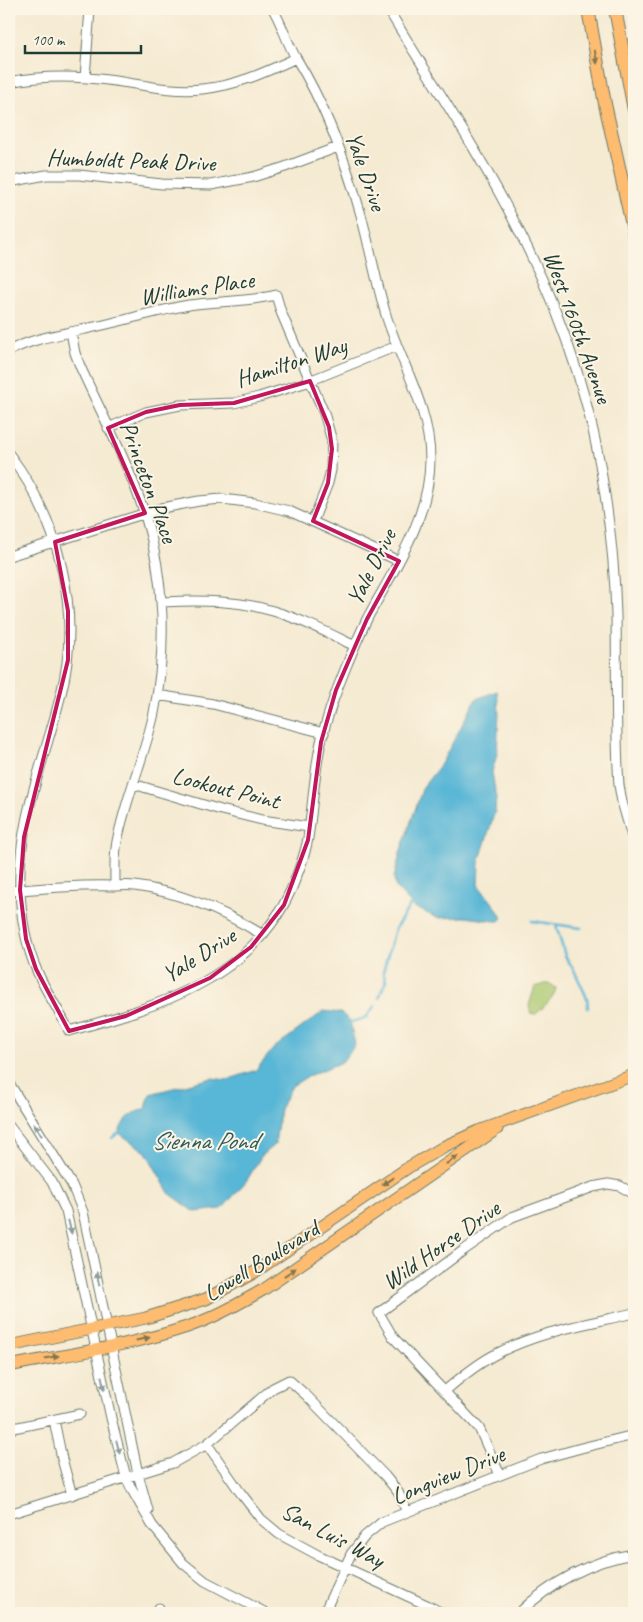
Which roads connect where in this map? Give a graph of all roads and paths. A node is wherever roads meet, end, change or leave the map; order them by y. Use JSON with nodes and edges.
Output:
{"nodes":[{"id":1,"x":90,"y":9,"type":"edge"},
{"id":2,"x":273,"y":9,"type":"edge"},
{"id":3,"x":388,"y":9,"type":"edge"},
{"id":4,"x":588,"y":9,"type":"edge"},
{"id":5,"x":616,"y":9,"type":"edge"},
{"id":6,"x":296,"y":58,"type":"junction"},
{"id":7,"x":85,"y":78,"type":"junction"},
{"id":8,"x":9,"y":82,"type":"edge"},
{"id":9,"x":634,"y":110,"type":"edge"},
{"id":10,"x":338,"y":147,"type":"junction"},
{"id":11,"x":9,"y":182,"type":"edge"},
{"id":12,"x":634,"y":234,"type":"edge"},
{"id":13,"x":71,"y":332,"type":"junction"},
{"id":14,"x":397,"y":346,"type":"junction"},
{"id":15,"x":9,"y":351,"type":"edge"},
{"id":16,"x":310,"y":381,"type":"junction"},
{"id":17,"x":108,"y":428,"type":"junction"},
{"id":18,"x":9,"y":454,"type":"edge"},
{"id":19,"x":145,"y":513,"type":"junction"},
{"id":20,"x":314,"y":521,"type":"junction"},
{"id":21,"x":55,"y":542,"type":"junction"},
{"id":22,"x":9,"y":556,"type":"edge"},
{"id":23,"x":399,"y":561,"type":"junction"},
{"id":24,"x":162,"y":602,"type":"junction"},
{"id":25,"x":355,"y":646,"type":"junction"},
{"id":26,"x":157,"y":695,"type":"junction"},
{"id":27,"x":324,"y":733,"type":"junction"},
{"id":28,"x":133,"y":784,"type":"junction"},
{"id":29,"x":309,"y":828,"type":"junction"},
{"id":30,"x":634,"y":843,"type":"edge"},
{"id":31,"x":115,"y":886,"type":"junction"},
{"id":32,"x":20,"y":890,"type":"junction"},
{"id":33,"x":9,"y":891,"type":"edge"},
{"id":34,"x":263,"y":935,"type":"junction"},
{"id":35,"x":634,"y":1075,"type":"edge"},
{"id":36,"x":9,"y":1083,"type":"edge"},
{"id":37,"x":505,"y":1123,"type":"junction"},
{"id":38,"x":9,"y":1126,"type":"edge"},
{"id":39,"x":634,"y":1194,"type":"edge"},
{"id":40,"x":634,"y":1313,"type":"edge"},
{"id":41,"x":107,"y":1326,"type":"junction"},
{"id":42,"x":91,"y":1330,"type":"junction"},
{"id":43,"x":112,"y":1345,"type":"junction"},
{"id":44,"x":9,"y":1346,"type":"edge"},
{"id":45,"x":96,"y":1348,"type":"junction"},
{"id":46,"x":9,"y":1366,"type":"edge"},
{"id":47,"x":445,"y":1391,"type":"junction"},
{"id":48,"x":80,"y":1414,"type":"dead end"},
{"id":49,"x":54,"y":1420,"type":"junction"},
{"id":50,"x":9,"y":1429,"type":"edge"},
{"id":51,"x":634,"y":1435,"type":"edge"},
{"id":52,"x":207,"y":1444,"type":"junction"},
{"id":53,"x":138,"y":1474,"type":"junction"},
{"id":54,"x":500,"y":1475,"type":"junction"},
{"id":55,"x":126,"y":1477,"type":"junction"},
{"id":56,"x":72,"y":1494,"type":"junction"},
{"id":57,"x":407,"y":1512,"type":"junction"},
{"id":58,"x":9,"y":1514,"type":"edge"},
{"id":59,"x":152,"y":1525,"type":"junction"},
{"id":60,"x":634,"y":1554,"type":"edge"},
{"id":61,"x":344,"y":1567,"type":"junction"},
{"id":62,"x":266,"y":1613,"type":"edge"},
{"id":63,"x":324,"y":1613,"type":"edge"},
{"id":64,"x":442,"y":1613,"type":"edge"},
{"id":65,"x":520,"y":1613,"type":"edge"}],
"edges":[{"from":1,"to":7,"type":"street"},
{"from":2,"to":6,"type":"street","name":"Yale Drive"},
{"from":3,"to":30,"type":"street","name":"West 160th Avenue"},
{"from":4,"to":12,"type":"highway","one_way":true},
{"from":5,"to":9,"type":"highway"},
{"from":6,"to":7,"type":"street"},
{"from":6,"to":10,"type":"street","name":"Yale Drive"},
{"from":7,"to":8,"type":"street"},
{"from":10,"to":11,"type":"street","name":"Humboldt Peak Drive"},
{"from":10,"to":14,"type":"street","name":"Yale Drive"},
{"from":13,"to":15,"type":"street","name":"Williams Place"},
{"from":13,"to":16,"type":"street","name":"Williams Place"},
{"from":13,"to":17,"type":"street","name":"Princeton Place"},
{"from":14,"to":16,"type":"street","name":"Hamilton Way"},
{"from":14,"to":23,"type":"street","name":"Yale Drive"},
{"from":16,"to":17,"type":"street","name":"Hamilton Way"},
{"from":16,"to":20,"type":"street","name":"Williams Place"},
{"from":17,"to":19,"type":"street","name":"Princeton Place"},
{"from":18,"to":21,"type":"street"},
{"from":19,"to":20,"type":"street"},
{"from":19,"to":21,"type":"street"},
{"from":19,"to":24,"type":"street","name":"Princeton Place"},
{"from":20,"to":23,"type":"street"},
{"from":21,"to":22,"type":"street"},
{"from":21,"to":32,"type":"street"},
{"from":23,"to":25,"type":"street","name":"Yale Drive"},
{"from":24,"to":25,"type":"street"},
{"from":24,"to":26,"type":"street","name":"Princeton Place"},
{"from":25,"to":27,"type":"street","name":"Yale Drive"},
{"from":26,"to":27,"type":"street"},
{"from":26,"to":28,"type":"street","name":"Princeton Place"},
{"from":27,"to":29,"type":"street","name":"Yale Drive"},
{"from":28,"to":29,"type":"street","name":"Lookout Point"},
{"from":28,"to":31,"type":"street","name":"Princeton Place"},
{"from":29,"to":34,"type":"street","name":"Yale Drive"},
{"from":31,"to":32,"type":"street"},
{"from":31,"to":34,"type":"street"},
{"from":32,"to":33,"type":"street"},
{"from":32,"to":34,"type":"street","name":"Yale Drive"},
{"from":35,"to":37,"type":"main road","name":"Lowell Boulevard"},
{"from":41,"to":36,"type":"street","one_way":true},
{"from":37,"to":41,"type":"main road","name":"Lowell Boulevard","one_way":true},
{"from":43,"to":37,"type":"main road","name":"Lowell Boulevard","one_way":true},
{"from":38,"to":42,"type":"street","one_way":true},
{"from":39,"to":47,"type":"street","name":"Wild Horse Drive"},
{"from":40,"to":47,"type":"street"},
{"from":41,"to":42,"type":"main road","name":"Lowell Boulevard"},
{"from":41,"to":43,"type":"street"},
{"from":42,"to":44,"type":"main road","name":"Lowell Boulevard"},
{"from":42,"to":45,"type":"street"},
{"from":43,"to":45,"type":"main road","name":"Lowell Boulevard"},
{"from":43,"to":53,"type":"street"},
{"from":46,"to":45,"type":"main road","name":"Lowell Boulevard","one_way":true},
{"from":45,"to":55,"type":"street","one_way":true},
{"from":47,"to":54,"type":"street","name":"Wild Horse Drive"},
{"from":48,"to":49,"type":"street"},
{"from":49,"to":50,"type":"street"},
{"from":49,"to":56,"type":"street"},
{"from":51,"to":54,"type":"street","name":"Longview Drive"},
{"from":52,"to":53,"type":"street"},
{"from":52,"to":57,"type":"street"},
{"from":52,"to":61,"type":"street","name":"San Luis Way"},
{"from":53,"to":55,"type":"street"},
{"from":53,"to":59,"type":"street"},
{"from":54,"to":57,"type":"street","name":"Longview Drive"},
{"from":55,"to":56,"type":"street"},
{"from":55,"to":59,"type":"street"},
{"from":56,"to":58,"type":"street"},
{"from":57,"to":61,"type":"street","name":"Longview Drive"},
{"from":59,"to":62,"type":"street"},
{"from":60,"to":65,"type":"street"},
{"from":61,"to":63,"type":"street","name":"Longview Drive"},
{"from":61,"to":64,"type":"street","name":"San Luis Way"}]}
